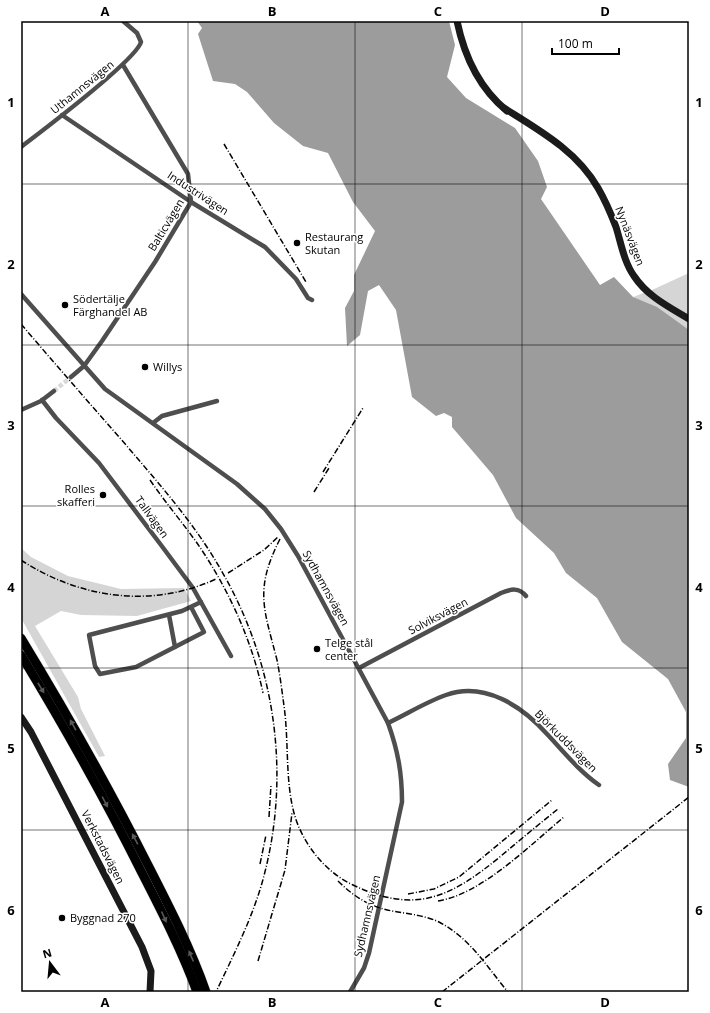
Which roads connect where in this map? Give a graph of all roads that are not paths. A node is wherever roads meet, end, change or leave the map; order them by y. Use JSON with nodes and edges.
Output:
{"nodes":[{"id":1,"x":123,"y":21,"type":"edge"},
{"id":2,"x":458,"y":21,"type":"edge"},
{"id":3,"x":123,"y":65,"type":"junction"},
{"id":4,"x":62,"y":115,"type":"junction"},
{"id":5,"x":21,"y":148,"type":"edge"},
{"id":6,"x":192,"y":202,"type":"junction"},
{"id":7,"x":21,"y":294,"type":"edge"},
{"id":8,"x":312,"y":300,"type":"dead end"},
{"id":9,"x":689,"y":319,"type":"edge"},
{"id":10,"x":84,"y":366,"type":"junction"},
{"id":11,"x":71,"y":377,"type":"tunnel mouth"},
{"id":12,"x":54,"y":391,"type":"tunnel mouth"},
{"id":13,"x":42,"y":400,"type":"junction"},
{"id":14,"x":217,"y":401,"type":"dead end"},
{"id":15,"x":21,"y":410,"type":"edge"},
{"id":16,"x":153,"y":422,"type":"junction"},
{"id":17,"x":526,"y":596,"type":"dead end"},
{"id":18,"x":201,"y":602,"type":"junction"},
{"id":19,"x":191,"y":607,"type":"junction"},
{"id":20,"x":169,"y":615,"type":"junction"},
{"id":21,"x":21,"y":638,"type":"edge"},
{"id":22,"x":175,"y":647,"type":"junction"},
{"id":23,"x":21,"y":655,"type":"edge"},
{"id":24,"x":231,"y":656,"type":"dead end"},
{"id":25,"x":359,"y":668,"type":"junction"},
{"id":26,"x":21,"y":717,"type":"edge"},
{"id":27,"x":388,"y":724,"type":"junction"},
{"id":28,"x":599,"y":785,"type":"dead end"},
{"id":29,"x":150,"y":992,"type":"edge"},
{"id":30,"x":197,"y":992,"type":"edge"},
{"id":31,"x":206,"y":992,"type":"edge"},
{"id":32,"x":350,"y":992,"type":"edge"}],
"edges":[{"from":1,"to":3,"type":"street","name":"Uthamnsvägen"},
{"from":2,"to":9,"type":"street","name":"Nynäsvägen"},
{"from":3,"to":4,"type":"street","name":"Uthamnsvägen"},
{"from":3,"to":6,"type":"street","name":"Balticvägen"},
{"from":4,"to":5,"type":"street","name":"Uthamnsvägen"},
{"from":4,"to":6,"type":"street","name":"Industrivägen"},
{"from":6,"to":8,"type":"street","name":"Industrivägen"},
{"from":6,"to":10,"type":"street","name":"Balticvägen"},
{"from":7,"to":10,"type":"street"},
{"from":10,"to":11,"type":"street","name":"Balticvägen"},
{"from":10,"to":16,"type":"street","name":"Sydhamnsvägen"},
{"from":12,"to":13,"type":"street"},
{"from":13,"to":15,"type":"street"},
{"from":13,"to":18,"type":"street","name":"Tallvägen"},
{"from":14,"to":16,"type":"street"},
{"from":16,"to":25,"type":"street","name":"Sydhamnsvägen"},
{"from":17,"to":25,"type":"street","name":"Solviksvägen"},
{"from":18,"to":19,"type":"street"},
{"from":18,"to":24,"type":"street","name":"Tallvägen"},
{"from":19,"to":20,"type":"street"},
{"from":19,"to":22,"type":"street"},
{"from":20,"to":22,"type":"street"},
{"from":20,"to":22,"type":"street"},
{"from":31,"to":21,"type":"highway","one_way":true},
{"from":23,"to":30,"type":"highway","one_way":true},
{"from":25,"to":27,"type":"street","name":"Sydhamnsvägen"},
{"from":26,"to":29,"type":"street","name":"Verkstadsvägen"},
{"from":27,"to":28,"type":"street","name":"Björkuddsvägen"},
{"from":27,"to":32,"type":"street","name":"Sydhamnsvägen"}]}
